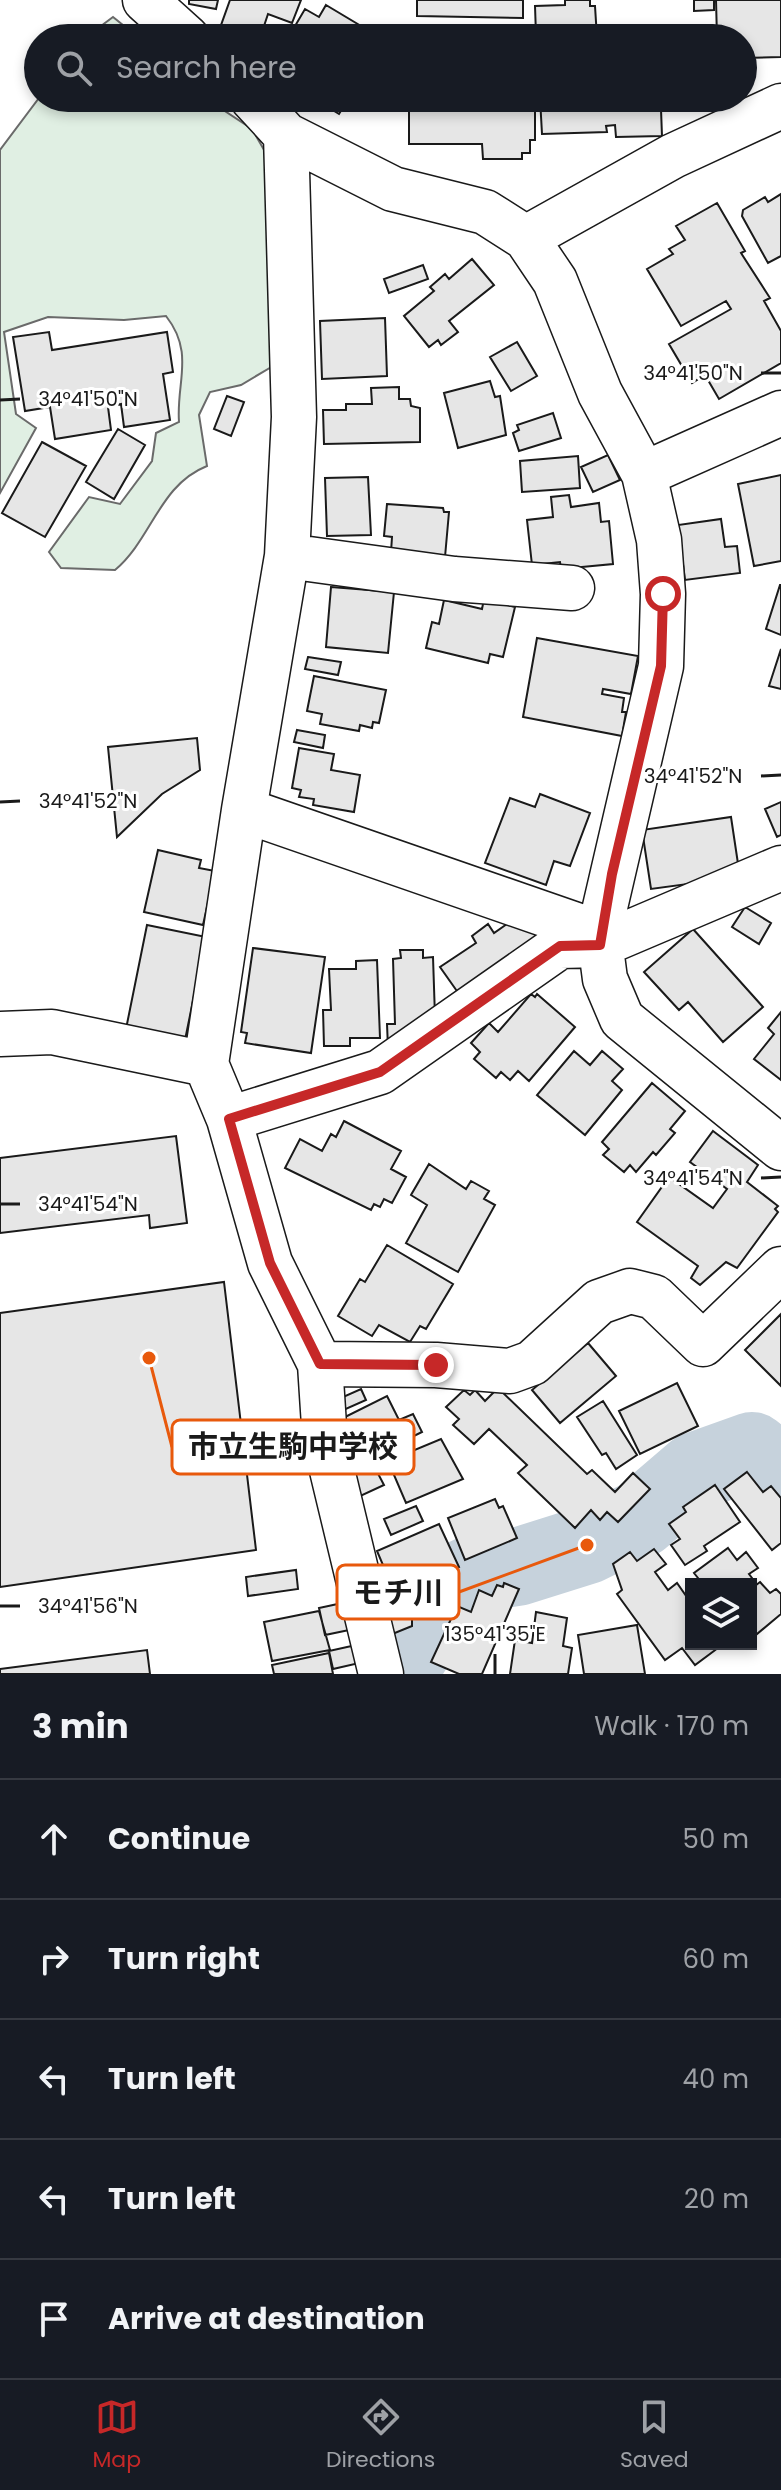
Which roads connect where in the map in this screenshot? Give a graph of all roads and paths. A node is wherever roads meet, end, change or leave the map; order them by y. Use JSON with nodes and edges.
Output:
{"nodes":[{"id":1,"x":145,"y":0,"type":"edge"},
{"id":2,"x":172,"y":24,"type":"edge"},
{"id":3,"x":781,"y":106,"type":"edge"},
{"id":4,"x":265,"y":112,"type":"edge"},
{"id":5,"x":286,"y":135,"type":"junction"},
{"id":6,"x":526,"y":238,"type":"junction"},
{"id":7,"x":781,"y":413,"type":"edge"},
{"id":8,"x":644,"y":474,"type":"junction"},
{"id":9,"x":287,"y":556,"type":"junction"},
{"id":10,"x":572,"y":588,"type":"dead end"},
{"id":11,"x":244,"y":810,"type":"junction"},
{"id":12,"x":781,"y":868,"type":"edge"},
{"id":13,"x":600,"y":939,"type":"junction"},
{"id":14,"x":0,"y":1034,"type":"edge"},
{"id":15,"x":206,"y":1064,"type":"junction"},
{"id":16,"x":229,"y":1119,"type":"junction"},
{"id":17,"x":781,"y":1148,"type":"edge"},
{"id":18,"x":781,"y":1269,"type":"edge"},
{"id":19,"x":320,"y":1364,"type":"junction"},
{"id":20,"x":380,"y":1672,"type":"edge"}],
"edges":[{"from":1,"to":2,"type":"street"},
{"from":3,"to":6,"type":"street"},
{"from":4,"to":5,"type":"street"},
{"from":5,"to":6,"type":"street"},
{"from":5,"to":9,"type":"street"},
{"from":6,"to":8,"type":"street"},
{"from":7,"to":8,"type":"street"},
{"from":8,"to":13,"type":"street"},
{"from":9,"to":10,"type":"street"},
{"from":9,"to":11,"type":"street"},
{"from":11,"to":13,"type":"street"},
{"from":11,"to":15,"type":"street"},
{"from":12,"to":13,"type":"street"},
{"from":13,"to":16,"type":"street"},
{"from":13,"to":17,"type":"street"},
{"from":14,"to":15,"type":"street"},
{"from":15,"to":16,"type":"street"},
{"from":16,"to":19,"type":"street"},
{"from":18,"to":19,"type":"street"},
{"from":19,"to":20,"type":"street"}]}
